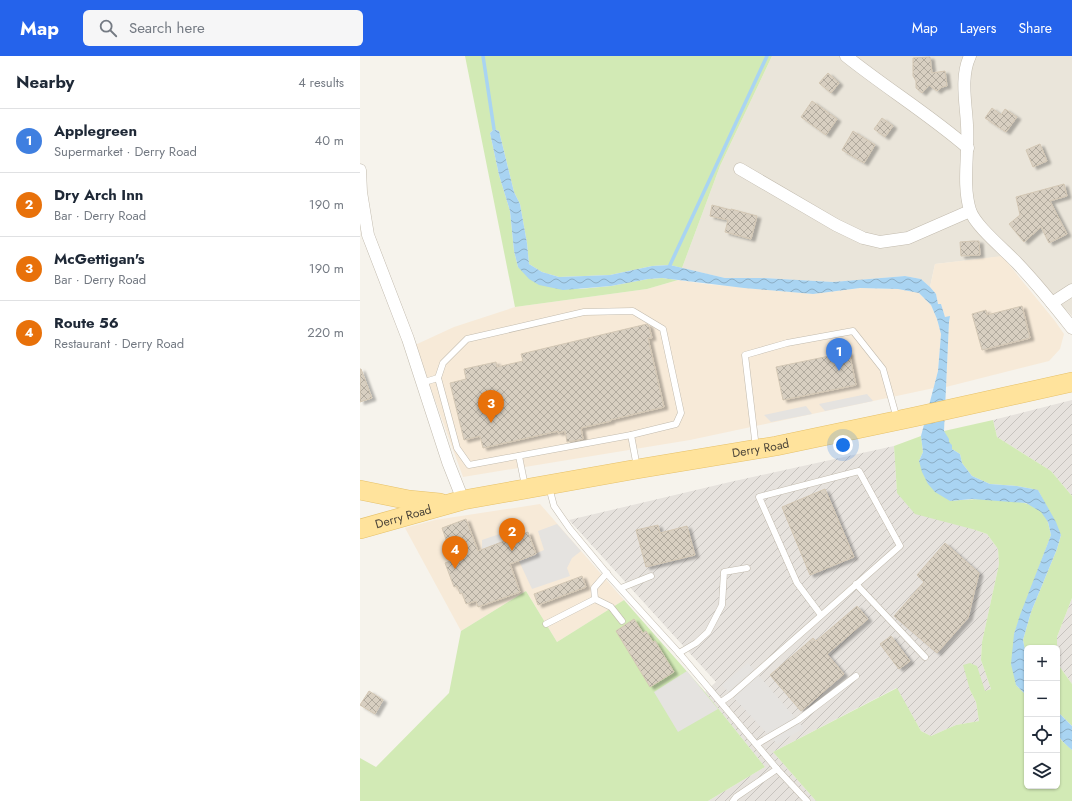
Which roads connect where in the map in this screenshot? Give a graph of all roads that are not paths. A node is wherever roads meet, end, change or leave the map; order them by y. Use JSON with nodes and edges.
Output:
{"nodes":[{"id":1,"x":846,"y":56,"type":"edge"},
{"id":2,"x":970,"y":56,"type":"edge"},
{"id":3,"x":968,"y":148,"type":"junction"},
{"id":4,"x":740,"y":169,"type":"dead end"},
{"id":5,"x":360,"y":170,"type":"edge"},
{"id":6,"x":970,"y":211,"type":"junction"},
{"id":7,"x":1072,"y":290,"type":"edge"},
{"id":8,"x":1052,"y":303,"type":"junction"},
{"id":9,"x":1072,"y":328,"type":"edge"},
{"id":10,"x":438,"y":378,"type":"junction"},
{"id":11,"x":1072,"y":382,"type":"edge"},
{"id":12,"x":421,"y":383,"type":"junction"},
{"id":13,"x":906,"y":419,"type":"junction"},
{"id":14,"x":631,"y":435,"type":"junction"},
{"id":15,"x":756,"y":449,"type":"junction"},
{"id":16,"x":519,"y":456,"type":"junction"},
{"id":17,"x":637,"y":469,"type":"junction"},
{"id":18,"x":548,"y":485,"type":"junction"},
{"id":19,"x":525,"y":489,"type":"junction"},
{"id":20,"x":360,"y":490,"type":"edge"},
{"id":21,"x":455,"y":502,"type":"junction"},
{"id":22,"x":360,"y":529,"type":"edge"},
{"id":23,"x":748,"y":568,"type":"dead end"},
{"id":24,"x":607,"y":574,"type":"junction"},
{"id":25,"x":651,"y":576,"type":"dead end"},
{"id":26,"x":856,"y":584,"type":"junction"},
{"id":27,"x":620,"y":588,"type":"junction"},
{"id":28,"x":595,"y":599,"type":"junction"},
{"id":29,"x":821,"y":615,"type":"junction"},
{"id":30,"x":622,"y":622,"type":"dead end"},
{"id":31,"x":546,"y":624,"type":"dead end"},
{"id":32,"x":679,"y":653,"type":"junction"},
{"id":33,"x":925,"y":657,"type":"dead end"},
{"id":34,"x":856,"y":676,"type":"dead end"},
{"id":35,"x":721,"y":702,"type":"junction"},
{"id":36,"x":757,"y":744,"type":"junction"},
{"id":37,"x":777,"y":769,"type":"junction"},
{"id":38,"x":733,"y":801,"type":"edge"},
{"id":39,"x":807,"y":801,"type":"edge"}],
"edges":[{"from":1,"to":3,"type":"street"},
{"from":2,"to":3,"type":"street"},
{"from":3,"to":6,"type":"street"},
{"from":4,"to":6,"type":"street"},
{"from":5,"to":12,"type":"street"},
{"from":6,"to":8,"type":"street"},
{"from":7,"to":8,"type":"street"},
{"from":8,"to":9,"type":"street"},
{"from":10,"to":12,"type":"lane"},
{"from":10,"to":14,"type":"lane"},
{"from":10,"to":16,"type":"lane"},
{"from":11,"to":13,"type":"main road","name":"Derry Road"},
{"from":12,"to":21,"type":"street"},
{"from":13,"to":15,"type":"main road","name":"Derry Road"},
{"from":13,"to":15,"type":"lane"},
{"from":14,"to":16,"type":"lane"},
{"from":14,"to":17,"type":"lane"},
{"from":15,"to":17,"type":"main road","name":"Derry Road"},
{"from":16,"to":19,"type":"lane"},
{"from":17,"to":18,"type":"main road","name":"Derry Road"},
{"from":18,"to":19,"type":"main road","name":"Derry Road"},
{"from":18,"to":24,"type":"lane"},
{"from":19,"to":21,"type":"main road","name":"Derry Road"},
{"from":20,"to":21,"type":"main road","name":"Derry Road"},
{"from":21,"to":22,"type":"main road","name":"Derry Road"},
{"from":23,"to":32,"type":"lane"},
{"from":24,"to":27,"type":"lane"},
{"from":24,"to":28,"type":"lane"},
{"from":25,"to":27,"type":"lane"},
{"from":26,"to":29,"type":"lane"},
{"from":26,"to":29,"type":"lane"},
{"from":26,"to":33,"type":"lane"},
{"from":27,"to":32,"type":"lane"},
{"from":28,"to":30,"type":"lane"},
{"from":28,"to":31,"type":"lane"},
{"from":29,"to":35,"type":"lane"},
{"from":32,"to":35,"type":"lane"},
{"from":34,"to":36,"type":"lane"},
{"from":35,"to":36,"type":"lane"},
{"from":36,"to":37,"type":"lane"},
{"from":37,"to":38,"type":"lane"},
{"from":37,"to":39,"type":"lane"}]}
